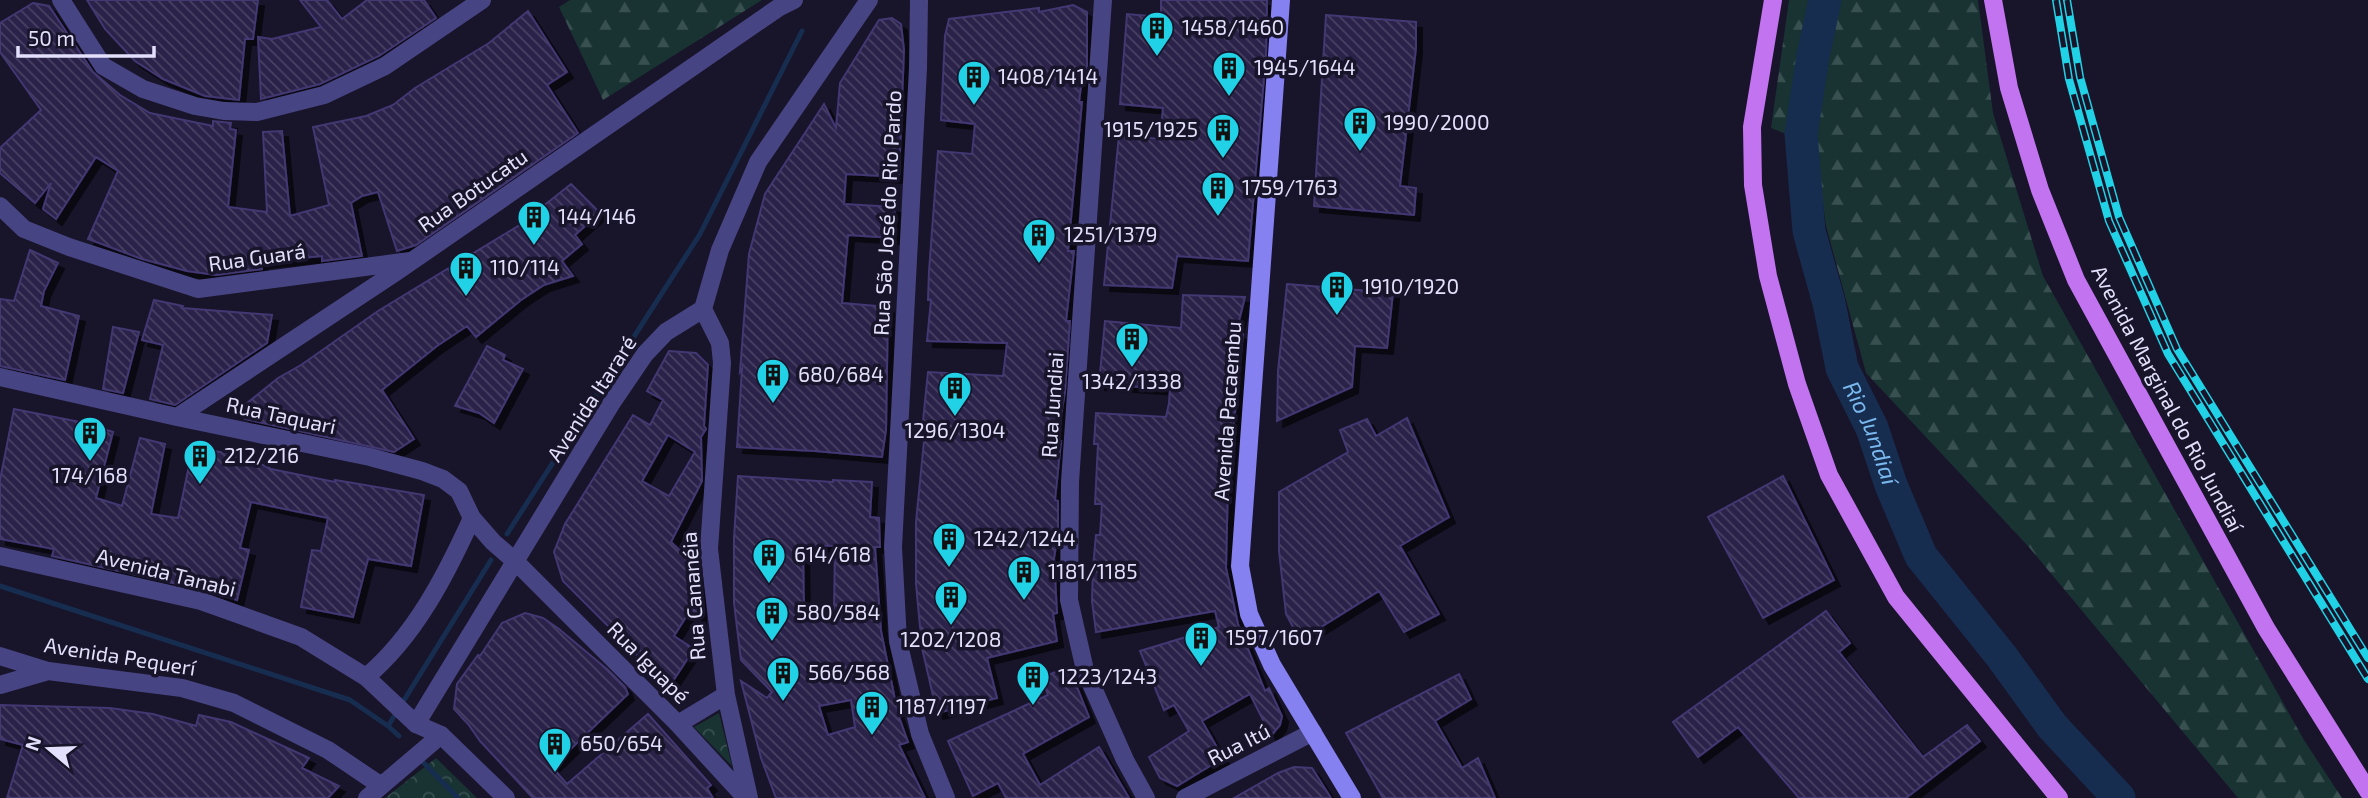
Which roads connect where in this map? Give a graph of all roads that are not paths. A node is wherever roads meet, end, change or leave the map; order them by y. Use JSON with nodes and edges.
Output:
{"nodes":[{"id":1,"x":61,"y":0,"type":"edge"},
{"id":2,"x":482,"y":0,"type":"edge"},
{"id":3,"x":794,"y":0,"type":"edge"},
{"id":4,"x":869,"y":0,"type":"edge"},
{"id":5,"x":919,"y":0,"type":"edge"},
{"id":6,"x":1103,"y":0,"type":"edge"},
{"id":7,"x":1281,"y":0,"type":"edge"},
{"id":8,"x":1773,"y":0,"type":"edge"},
{"id":9,"x":1993,"y":0,"type":"edge"},
{"id":10,"x":0,"y":206,"type":"edge"},
{"id":11,"x":412,"y":260,"type":"junction"},
{"id":12,"x":703,"y":309,"type":"junction"},
{"id":13,"x":0,"y":377,"type":"edge"},
{"id":14,"x":177,"y":417,"type":"junction"},
{"id":15,"x":472,"y":518,"type":"junction"},
{"id":16,"x":0,"y":556,"type":"edge"},
{"id":17,"x":516,"y":562,"type":"junction"},
{"id":18,"x":0,"y":656,"type":"edge"},
{"id":19,"x":48,"y":671,"type":"junction"},
{"id":20,"x":366,"y":677,"type":"junction"},
{"id":21,"x":0,"y":685,"type":"edge"},
{"id":22,"x":726,"y":695,"type":"junction"},
{"id":23,"x":416,"y":724,"type":"junction"},
{"id":24,"x":678,"y":724,"type":"junction"},
{"id":25,"x":1313,"y":732,"type":"junction"},
{"id":26,"x":441,"y":735,"type":"junction"},
{"id":27,"x":2368,"y":791,"type":"edge"},
{"id":28,"x":374,"y":792,"type":"edge"},
{"id":29,"x":506,"y":798,"type":"edge"},
{"id":30,"x":747,"y":798,"type":"edge"},
{"id":31,"x":946,"y":798,"type":"edge"},
{"id":32,"x":1146,"y":798,"type":"edge"},
{"id":33,"x":1185,"y":798,"type":"edge"},
{"id":34,"x":1352,"y":798,"type":"edge"},
{"id":35,"x":2059,"y":798,"type":"edge"}],
"edges":[{"from":1,"to":2,"type":"street"},
{"from":3,"to":11,"type":"street","name":"Rua Botucatu"},
{"from":4,"to":12,"type":"street"},
{"from":5,"to":31,"type":"street","name":"Rua São José do Rio Pardo"},
{"from":6,"to":32,"type":"street","name":"Rua Jundiai"},
{"from":7,"to":25,"type":"main road","name":"Avenida Pacaembu"},
{"from":8,"to":35,"type":"main road"},
{"from":9,"to":27,"type":"main road","name":"Avenida Marginal do Rio Jundiaí"},
{"from":10,"to":11,"type":"street","name":"Rua Guará"},
{"from":11,"to":14,"type":"street","name":"Rua Botucatu"},
{"from":12,"to":17,"type":"street","name":"Avenida Itararé"},
{"from":12,"to":22,"type":"street","name":"Rua Cananéia"},
{"from":13,"to":14,"type":"street","name":"Rua Taquari"},
{"from":14,"to":15,"type":"street","name":"Rua Taquari"},
{"from":15,"to":17,"type":"street","name":"Rua Taquari"},
{"from":15,"to":20,"type":"street"},
{"from":16,"to":20,"type":"street","name":"Avenida Tanabi"},
{"from":17,"to":23,"type":"street","name":"Avenida Itararé"},
{"from":17,"to":24,"type":"street","name":"Rua Iguapé"},
{"from":18,"to":19,"type":"street","name":"Avenida Pequerí"},
{"from":19,"to":21,"type":"street"},
{"from":19,"to":28,"type":"street","name":"Avenida Pequerí"},
{"from":20,"to":23,"type":"street","name":"Avenida Tanabi"},
{"from":22,"to":24,"type":"street"},
{"from":22,"to":30,"type":"street","name":"Rua Cananéia"},
{"from":23,"to":26,"type":"street","name":"Avenida Tanabi"},
{"from":24,"to":30,"type":"street","name":"Rua Iguapé"},
{"from":25,"to":33,"type":"street","name":"Rua Itú"},
{"from":25,"to":34,"type":"main road","name":"Avenida Pacaembu"},
{"from":26,"to":28,"type":"street"},
{"from":26,"to":29,"type":"street"}]}
